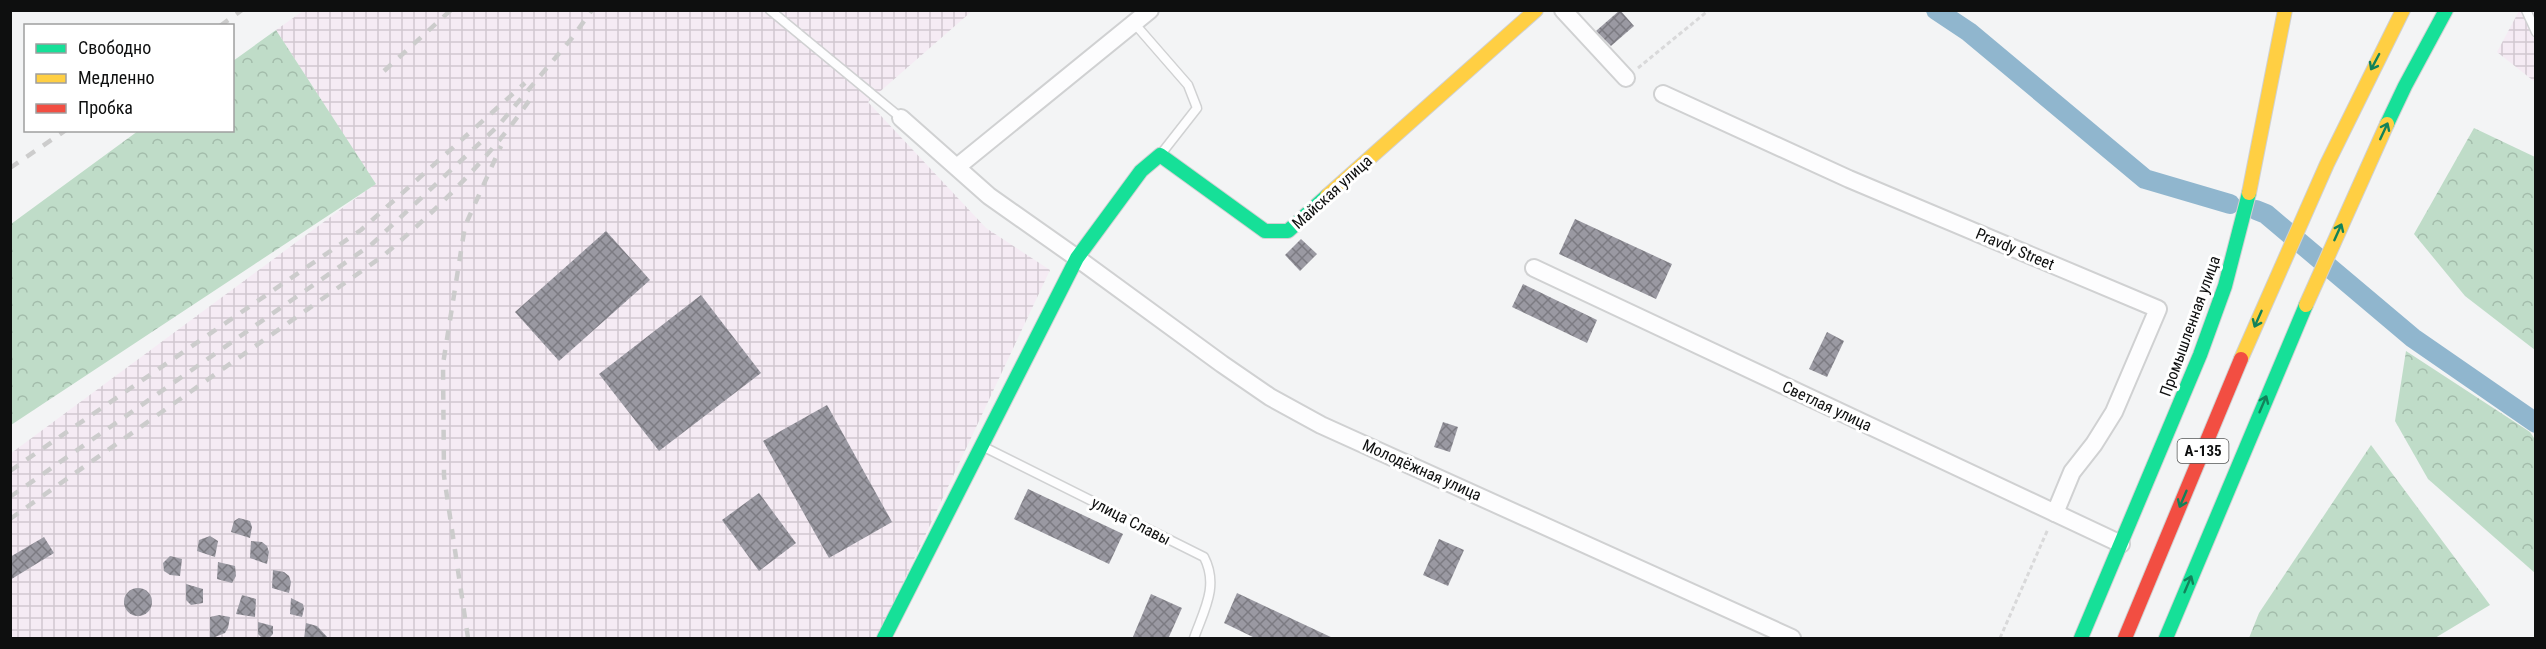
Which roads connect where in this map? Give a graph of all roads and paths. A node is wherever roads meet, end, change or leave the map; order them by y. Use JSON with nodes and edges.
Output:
{"nodes":[{"id":1,"x":770,"y":10,"type":"edge"},
{"id":2,"x":1150,"y":10,"type":"edge"},
{"id":3,"x":1536,"y":10,"type":"edge"},
{"id":4,"x":1563,"y":10,"type":"edge"},
{"id":5,"x":1709,"y":10,"type":"edge"},
{"id":6,"x":2285,"y":10,"type":"edge"},
{"id":7,"x":2403,"y":10,"type":"edge"},
{"id":8,"x":2446,"y":10,"type":"edge"},
{"id":9,"x":2526,"y":10,"type":"edge"},
{"id":10,"x":1134,"y":23,"type":"junction"},
{"id":11,"x":2535,"y":32,"type":"edge"},
{"id":12,"x":1626,"y":78,"type":"joint"},
{"id":13,"x":1663,"y":94,"type":"dead end"},
{"id":14,"x":901,"y":118,"type":"joint"},
{"id":15,"x":1160,"y":154,"type":"junction"},
{"id":16,"x":957,"y":167,"type":"junction"},
{"id":17,"x":1077,"y":258,"type":"junction"},
{"id":18,"x":1534,"y":268,"type":"dead end"},
{"id":19,"x":982,"y":446,"type":"junction"},
{"id":20,"x":2055,"y":513,"type":"junction"},
{"id":21,"x":2121,"y":544,"type":"junction"},
{"id":22,"x":884,"y":639,"type":"edge"},
{"id":23,"x":1194,"y":639,"type":"edge"},
{"id":24,"x":1792,"y":639,"type":"edge"},
{"id":25,"x":2000,"y":639,"type":"edge"},
{"id":26,"x":2081,"y":639,"type":"edge"},
{"id":27,"x":2125,"y":639,"type":"edge"},
{"id":28,"x":2166,"y":639,"type":"edge"}],
"edges":[{"from":1,"to":14,"type":"lane"},
{"from":2,"to":10,"type":"street"},
{"from":3,"to":15,"type":"main road","name":"Майская улица"},
{"from":4,"to":12,"type":"street"},
{"from":5,"to":12,"type":"path"},
{"from":6,"to":21,"type":"main road","name":"Промышленная улица"},
{"from":7,"to":27,"type":"main road","number":"А-135","one_way":true},
{"from":28,"to":8,"type":"main road","number":"А-135","one_way":true},
{"from":9,"to":11,"type":"lane"},
{"from":10,"to":15,"type":"lane"},
{"from":10,"to":16,"type":"street"},
{"from":13,"to":20,"type":"street","name":"Pravdy Street"},
{"from":14,"to":16,"type":"street","name":"Молодёжная улица"},
{"from":15,"to":17,"type":"main road"},
{"from":16,"to":17,"type":"street","name":"Молодёжная улица"},
{"from":17,"to":19,"type":"main road"},
{"from":17,"to":24,"type":"street","name":"Молодёжная улица"},
{"from":18,"to":20,"type":"street","name":"Светлая улица"},
{"from":19,"to":22,"type":"main road"},
{"from":19,"to":23,"type":"lane","name":"улица Славы"},
{"from":20,"to":21,"type":"street","name":"Светлая улица"},
{"from":20,"to":25,"type":"path"},
{"from":21,"to":26,"type":"main road","name":"Промышленная улица"}]}
